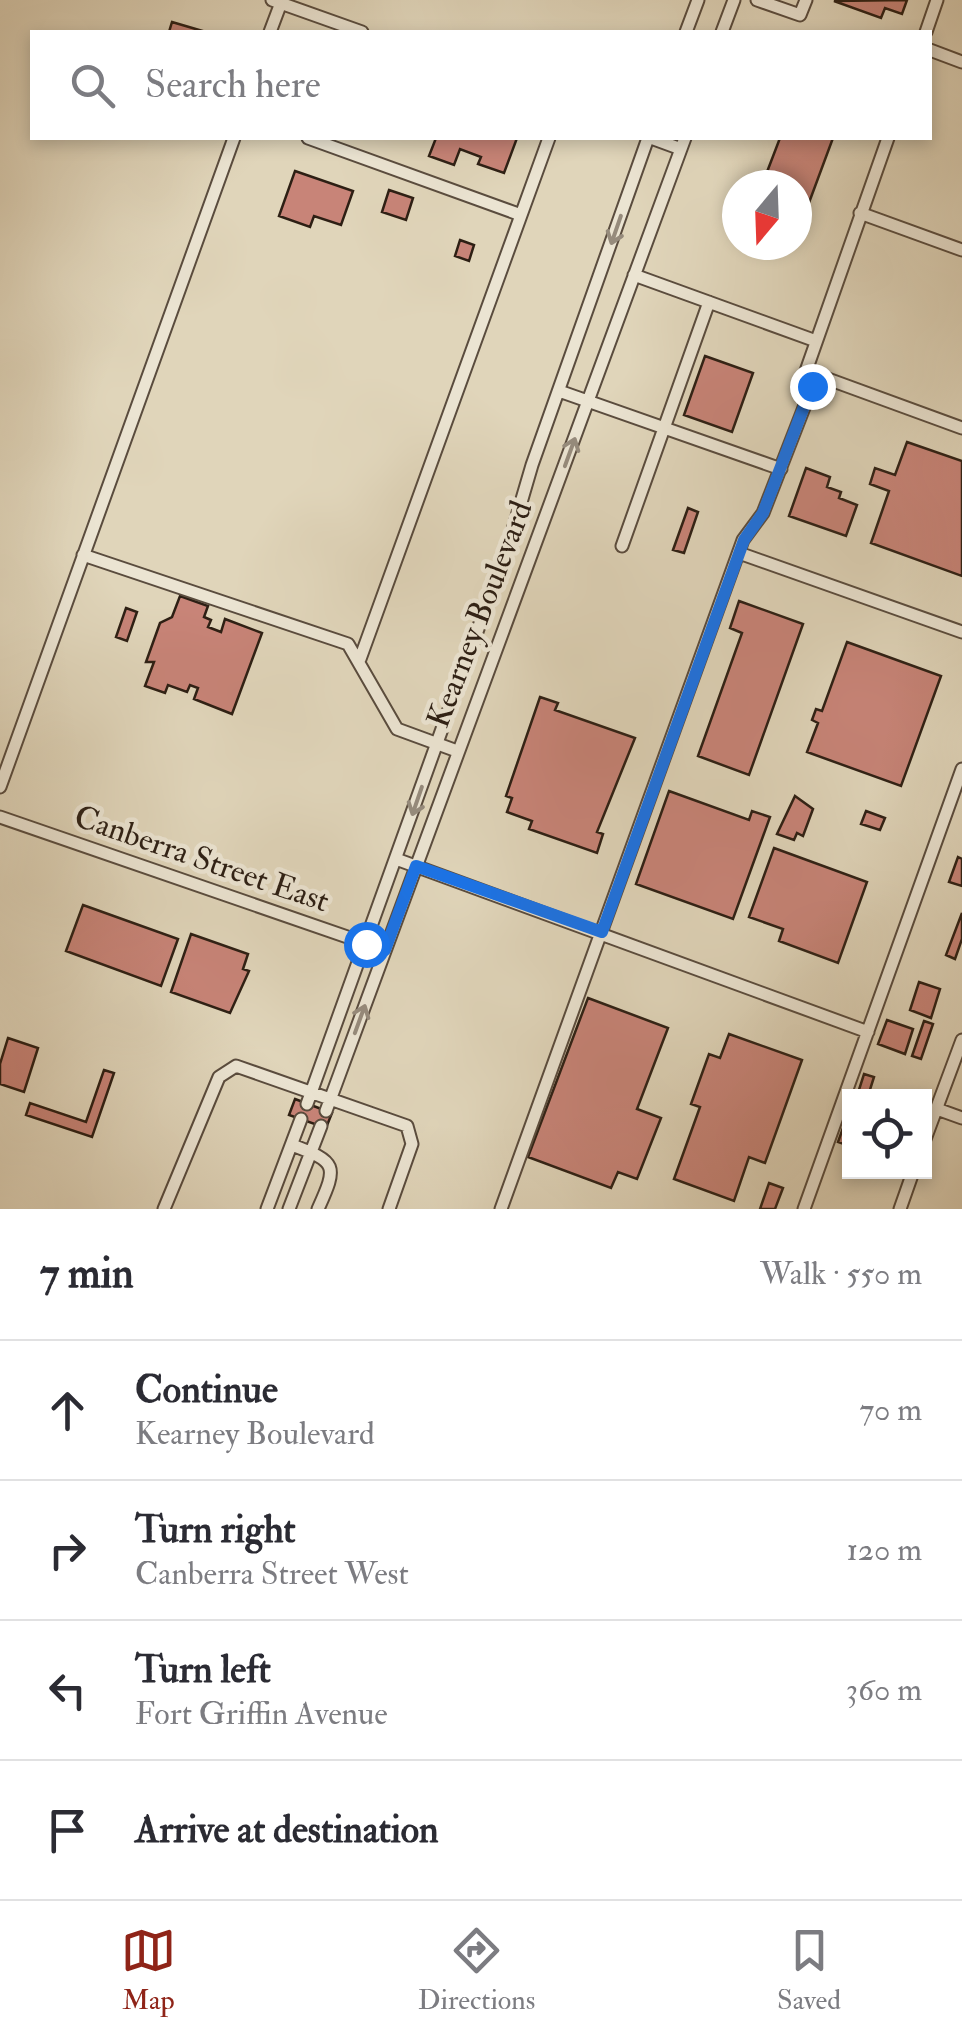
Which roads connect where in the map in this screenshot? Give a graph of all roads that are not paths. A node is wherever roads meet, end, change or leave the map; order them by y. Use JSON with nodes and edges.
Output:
{"nodes":[{"id":1,"x":698,"y":0,"type":"edge"},
{"id":2,"x":734,"y":0,"type":"edge"},
{"id":3,"x":757,"y":0,"type":"edge"},
{"id":4,"x":806,"y":0,"type":"edge"},
{"id":5,"x":937,"y":0,"type":"edge"},
{"id":6,"x":278,"y":1,"type":"edge"},
{"id":7,"x":271,"y":30,"type":"edge"},
{"id":8,"x":357,"y":30,"type":"edge"},
{"id":9,"x":687,"y":30,"type":"edge"},
{"id":10,"x":723,"y":30,"type":"edge"},
{"id":11,"x":927,"y":30,"type":"edge"},
{"id":12,"x":932,"y":51,"type":"edge"},
{"id":13,"x":962,"y":62,"type":"edge"},
{"id":14,"x":233,"y":140,"type":"edge"},
{"id":15,"x":314,"y":140,"type":"edge"},
{"id":16,"x":548,"y":140,"type":"edge"},
{"id":17,"x":649,"y":140,"type":"edge"},
{"id":18,"x":887,"y":140,"type":"edge"},
{"id":19,"x":683,"y":143,"type":"edge"},
{"id":20,"x":860,"y":213,"type":"junction"},
{"id":21,"x":521,"y":215,"type":"junction"},
{"id":22,"x":962,"y":250,"type":"edge"},
{"id":23,"x":634,"y":275,"type":"junction"},
{"id":24,"x":709,"y":302,"type":"junction"},
{"id":25,"x":816,"y":340,"type":"junction"},
{"id":26,"x":806,"y":370,"type":"junction"},
{"id":27,"x":559,"y":391,"type":"junction"},
{"id":28,"x":588,"y":401,"type":"junction"},
{"id":29,"x":664,"y":428,"type":"junction"},
{"id":30,"x":962,"y":428,"type":"edge"},
{"id":31,"x":781,"y":468,"type":"junction"},
{"id":32,"x":622,"y":546,"type":"dead end"},
{"id":33,"x":739,"y":553,"type":"junction"},
{"id":34,"x":83,"y":555,"type":"junction"},
{"id":35,"x":962,"y":632,"type":"edge"},
{"id":36,"x":360,"y":659,"type":"junction"},
{"id":37,"x":437,"y":744,"type":"junction"},
{"id":38,"x":457,"y":751,"type":"junction"},
{"id":39,"x":962,"y":769,"type":"edge"},
{"id":40,"x":0,"y":787,"type":"edge"},
{"id":41,"x":0,"y":817,"type":"edge"},
{"id":42,"x":396,"y":859,"type":"junction"},
{"id":43,"x":416,"y":866,"type":"junction"},
{"id":44,"x":602,"y":932,"type":"junction"},
{"id":45,"x":366,"y":944,"type":"junction"},
{"id":46,"x":385,"y":950,"type":"junction"},
{"id":47,"x":868,"y":1032,"type":"junction"},
{"id":48,"x":962,"y":1040,"type":"edge"},
{"id":49,"x":957,"y":1067,"type":"edge"},
{"id":50,"x":309,"y":1098,"type":"junction"},
{"id":51,"x":329,"y":1105,"type":"junction"},
{"id":52,"x":937,"y":1109,"type":"junction"},
{"id":53,"x":962,"y":1118,"type":"edge"},
{"id":54,"x":301,"y":1120,"type":"dead end"},
{"id":55,"x":932,"y":1122,"type":"edge"},
{"id":56,"x":321,"y":1126,"type":"dead end"},
{"id":57,"x":292,"y":1145,"type":"junction"},
{"id":58,"x":312,"y":1152,"type":"junction"},
{"id":59,"x":911,"y":1179,"type":"edge"},
{"id":60,"x":164,"y":1209,"type":"edge"},
{"id":61,"x":266,"y":1209,"type":"edge"},
{"id":62,"x":289,"y":1209,"type":"edge"},
{"id":63,"x":318,"y":1209,"type":"edge"},
{"id":64,"x":389,"y":1209,"type":"edge"},
{"id":65,"x":501,"y":1209,"type":"edge"},
{"id":66,"x":804,"y":1209,"type":"edge"},
{"id":67,"x":900,"y":1209,"type":"edge"}],
"edges":[{"from":1,"to":9,"type":"street"},
{"from":2,"to":10,"type":"street"},
{"from":3,"to":4,"type":"street"},
{"from":5,"to":11,"type":"street"},
{"from":6,"to":7,"type":"street"},
{"from":6,"to":8,"type":"street"},
{"from":12,"to":13,"type":"street"},
{"from":14,"to":34,"type":"street"},
{"from":15,"to":21,"type":"street"},
{"from":16,"to":21,"type":"street"},
{"from":17,"to":27,"type":"street","name":"Kearney Boulevard","one_way":true},
{"from":18,"to":20,"type":"street"},
{"from":19,"to":23,"type":"street","name":"Kearney Boulevard"},
{"from":20,"to":22,"type":"street"},
{"from":20,"to":25,"type":"street"},
{"from":21,"to":36,"type":"street"},
{"from":23,"to":24,"type":"street"},
{"from":23,"to":28,"type":"street","name":"Kearney Boulevard"},
{"from":24,"to":25,"type":"street"},
{"from":24,"to":29,"type":"street"},
{"from":25,"to":26,"type":"street"},
{"from":26,"to":30,"type":"street"},
{"from":26,"to":31,"type":"street"},
{"from":27,"to":28,"type":"street"},
{"from":27,"to":37,"type":"street","name":"Kearney Boulevard"},
{"from":28,"to":29,"type":"street"},
{"from":38,"to":28,"type":"street","name":"Kearney Boulevard","one_way":true},
{"from":29,"to":31,"type":"street"},
{"from":29,"to":32,"type":"street"},
{"from":31,"to":33,"type":"street"},
{"from":33,"to":35,"type":"street"},
{"from":33,"to":44,"type":"street"},
{"from":34,"to":36,"type":"street"},
{"from":34,"to":40,"type":"street"},
{"from":36,"to":37,"type":"street"},
{"from":37,"to":38,"type":"street"},
{"from":37,"to":42,"type":"street","name":"Kearney Boulevard","one_way":true},
{"from":38,"to":43,"type":"street","name":"Kearney Boulevard"},
{"from":39,"to":47,"type":"street"},
{"from":41,"to":45,"type":"street","name":"Canberra Street East"},
{"from":42,"to":43,"type":"street"},
{"from":42,"to":45,"type":"street","name":"Kearney Boulevard"},
{"from":43,"to":44,"type":"street"},
{"from":43,"to":46,"type":"street","name":"Kearney Boulevard"},
{"from":44,"to":47,"type":"street"},
{"from":44,"to":65,"type":"street"},
{"from":45,"to":46,"type":"street","name":"Canberra Street East"},
{"from":45,"to":50,"type":"street","name":"Kearney Boulevard"},
{"from":51,"to":46,"type":"street","name":"Kearney Boulevard","one_way":true},
{"from":47,"to":66,"type":"street"},
{"from":48,"to":49,"type":"street"},
{"from":49,"to":52,"type":"street"},
{"from":50,"to":51,"type":"street"},
{"from":50,"to":60,"type":"street"},
{"from":51,"to":64,"type":"street"},
{"from":52,"to":53,"type":"street"},
{"from":52,"to":55,"type":"street"},
{"from":54,"to":57,"type":"street"},
{"from":56,"to":58,"type":"street"},
{"from":57,"to":58,"type":"street"},
{"from":57,"to":61,"type":"street"},
{"from":58,"to":62,"type":"street"},
{"from":58,"to":63,"type":"street"},
{"from":59,"to":67,"type":"street"}]}
